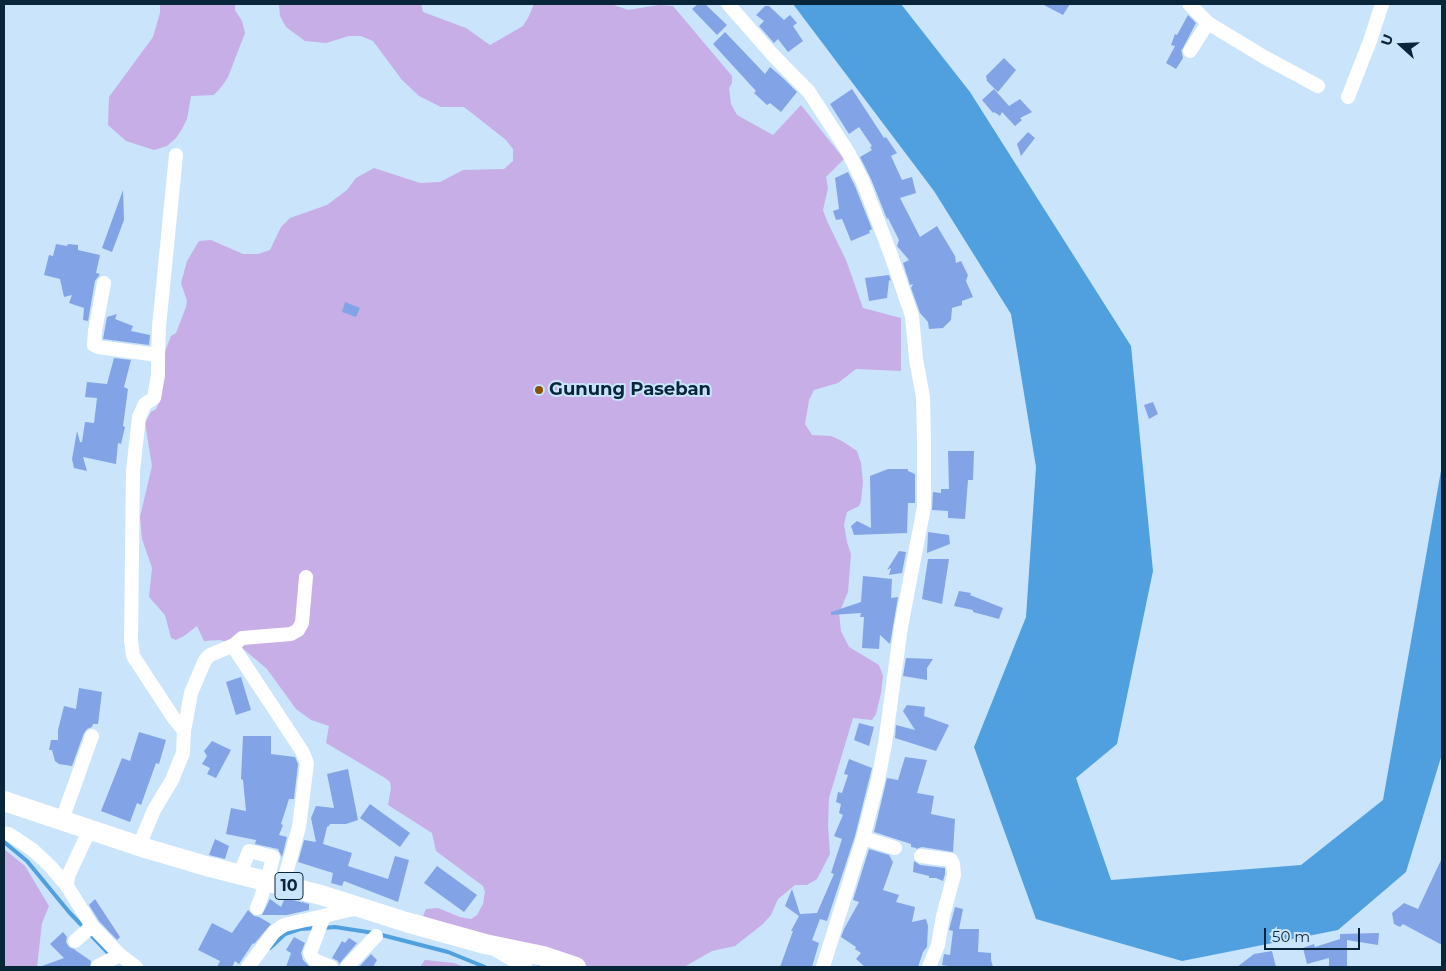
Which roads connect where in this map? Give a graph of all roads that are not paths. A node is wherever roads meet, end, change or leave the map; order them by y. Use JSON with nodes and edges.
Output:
{"nodes":[{"id":1,"x":728,"y":4,"type":"edge"},
{"id":2,"x":1189,"y":4,"type":"edge"},
{"id":3,"x":1382,"y":4,"type":"edge"},
{"id":4,"x":1208,"y":22,"type":"junction"},
{"id":5,"x":1190,"y":51,"type":"dead end"},
{"id":6,"x":1318,"y":86,"type":"dead end"},
{"id":7,"x":1348,"y":97,"type":"dead end"},
{"id":8,"x":176,"y":155,"type":"dead end"},
{"id":9,"x":104,"y":283,"type":"dead end"},
{"id":10,"x":158,"y":355,"type":"junction"},
{"id":11,"x":306,"y":577,"type":"dead end"},
{"id":12,"x":234,"y":645,"type":"junction"},
{"id":13,"x":184,"y":731,"type":"junction"},
{"id":14,"x":92,"y":736,"type":"dead end"},
{"id":15,"x":4,"y":801,"type":"edge"},
{"id":16,"x":62,"y":820,"type":"junction"},
{"id":17,"x":90,"y":829,"type":"junction"},
{"id":18,"x":4,"y":833,"type":"edge"},
{"id":19,"x":863,"y":838,"type":"junction"},
{"id":20,"x":139,"y":846,"type":"junction"},
{"id":21,"x":895,"y":848,"type":"dead end"},
{"id":22,"x":921,"y":856,"type":"dead end"},
{"id":23,"x":275,"y":883,"type":"junction"},
{"id":24,"x":67,"y":886,"type":"junction"},
{"id":25,"x":257,"y":908,"type":"dead end"},
{"id":26,"x":358,"y":908,"type":"junction"},
{"id":27,"x":321,"y":924,"type":"junction"},
{"id":28,"x":376,"y":936,"type":"dead end"},
{"id":29,"x":485,"y":944,"type":"junction"},
{"id":30,"x":136,"y":967,"type":"edge"},
{"id":31,"x":248,"y":967,"type":"edge"},
{"id":32,"x":330,"y":967,"type":"edge"},
{"id":33,"x":347,"y":967,"type":"edge"},
{"id":34,"x":525,"y":967,"type":"edge"},
{"id":35,"x":576,"y":967,"type":"edge"},
{"id":36,"x":823,"y":967,"type":"edge"},
{"id":37,"x":929,"y":967,"type":"edge"}],
"edges":[{"from":1,"to":19,"type":"street"},
{"from":2,"to":4,"type":"street"},
{"from":3,"to":7,"type":"street"},
{"from":4,"to":5,"type":"street"},
{"from":4,"to":6,"type":"street"},
{"from":8,"to":10,"type":"street"},
{"from":9,"to":10,"type":"street"},
{"from":10,"to":13,"type":"street"},
{"from":11,"to":12,"type":"street"},
{"from":12,"to":13,"type":"street"},
{"from":12,"to":23,"type":"street"},
{"from":13,"to":20,"type":"street"},
{"from":14,"to":16,"type":"street"},
{"from":15,"to":16,"type":"highway","number":"10"},
{"from":16,"to":17,"type":"highway","number":"10"},
{"from":17,"to":20,"type":"highway","number":"10"},
{"from":17,"to":24,"type":"street"},
{"from":18,"to":24,"type":"street"},
{"from":19,"to":21,"type":"street"},
{"from":19,"to":36,"type":"street"},
{"from":20,"to":23,"type":"highway","number":"10"},
{"from":22,"to":37,"type":"street"},
{"from":23,"to":25,"type":"street"},
{"from":23,"to":26,"type":"highway","number":"10"},
{"from":24,"to":30,"type":"street"},
{"from":26,"to":27,"type":"street"},
{"from":26,"to":29,"type":"highway","number":"10"},
{"from":27,"to":31,"type":"street"},
{"from":27,"to":32,"type":"street"},
{"from":28,"to":33,"type":"street"},
{"from":29,"to":34,"type":"street"},
{"from":29,"to":35,"type":"highway","number":"10"}]}
